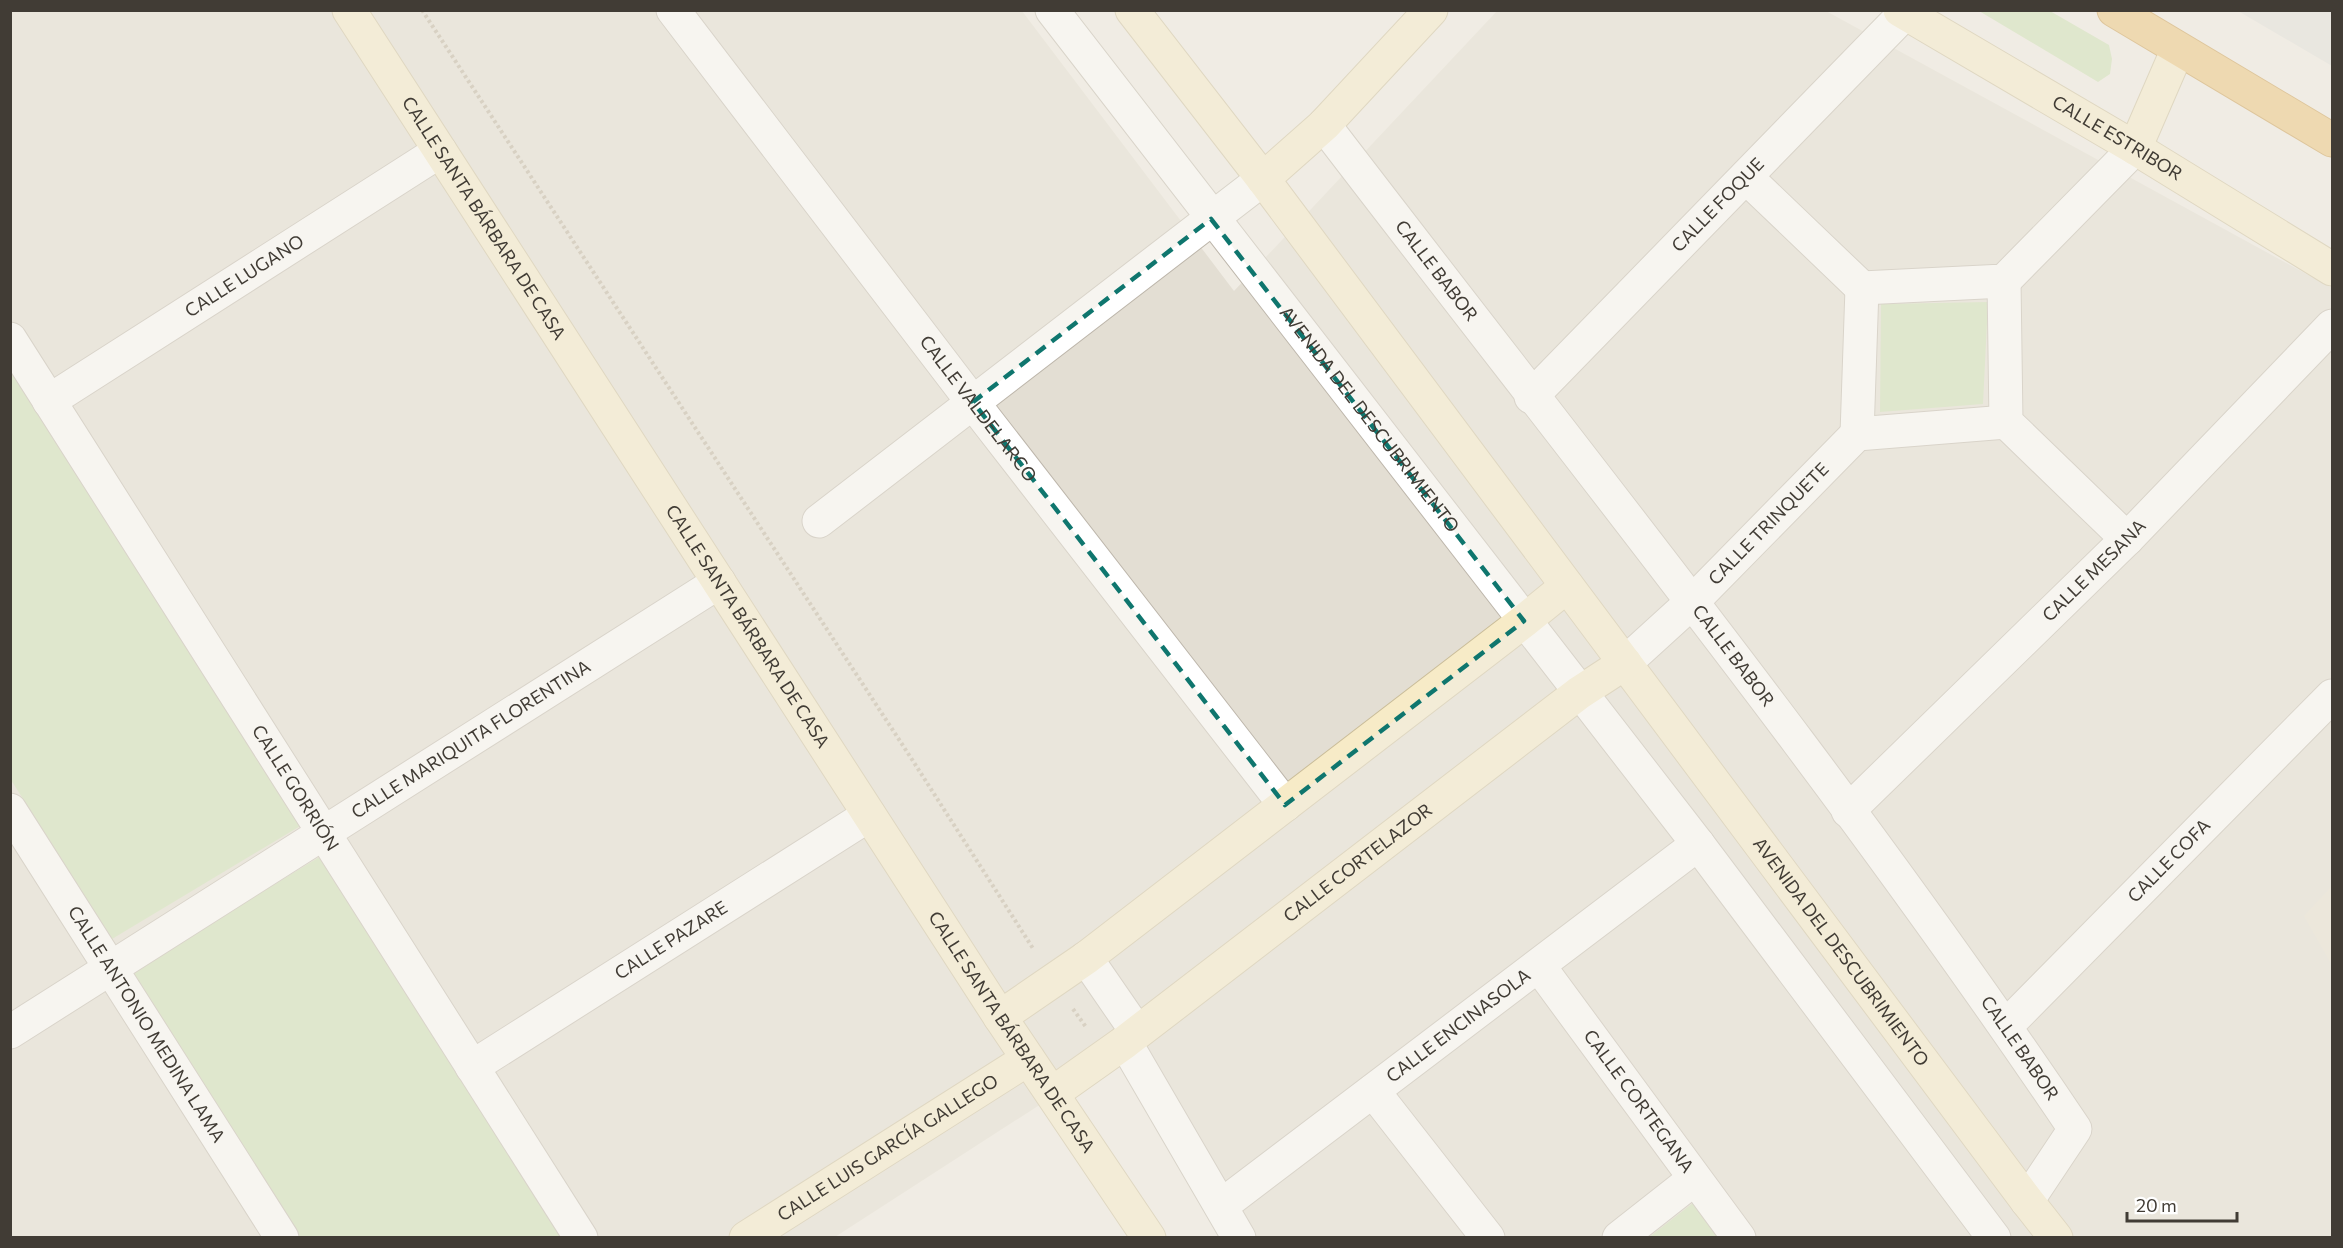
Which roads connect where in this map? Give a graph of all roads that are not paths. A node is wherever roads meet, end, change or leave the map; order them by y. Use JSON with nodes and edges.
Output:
{"nodes":[{"id":1,"x":349,"y":10,"type":"edge"},
{"id":2,"x":673,"y":10,"type":"edge"},
{"id":3,"x":1052,"y":10,"type":"edge"},
{"id":4,"x":1132,"y":10,"type":"edge"},
{"id":5,"x":1431,"y":10,"type":"edge"},
{"id":6,"x":2114,"y":10,"type":"edge"},
{"id":7,"x":1902,"y":12,"type":"edge"},
{"id":8,"x":2178,"y":49,"type":"junction"},
{"id":9,"x":1324,"y":125,"type":"junction"},
{"id":10,"x":2332,"y":140,"type":"edge"},
{"id":11,"x":2135,"y":148,"type":"junction"},
{"id":12,"x":440,"y":152,"type":"junction"},
{"id":13,"x":1746,"y":177,"type":"junction"},
{"id":14,"x":1263,"y":179,"type":"junction"},
{"id":15,"x":1211,"y":219,"type":"junction"},
{"id":16,"x":2332,"y":270,"type":"edge"},
{"id":17,"x":2004,"y":281,"type":"junction"},
{"id":18,"x":1862,"y":288,"type":"junction"},
{"id":19,"x":2332,"y":326,"type":"edge"},
{"id":20,"x":10,"y":339,"type":"edge"},
{"id":21,"x":1532,"y":397,"type":"junction"},
{"id":22,"x":50,"y":401,"type":"junction"},
{"id":23,"x":973,"y":402,"type":"junction"},
{"id":24,"x":2006,"y":422,"type":"junction"},
{"id":25,"x":1857,"y":434,"type":"junction"},
{"id":26,"x":819,"y":521,"type":"dead end"},
{"id":27,"x":2127,"y":539,"type":"junction"},
{"id":28,"x":719,"y":582,"type":"junction"},
{"id":29,"x":1567,"y":586,"type":"junction"},
{"id":30,"x":1692,"y":602,"type":"junction"},
{"id":31,"x":1524,"y":621,"type":"junction"},
{"id":32,"x":1625,"y":663,"type":"junction"},
{"id":33,"x":1579,"y":693,"type":"junction"},
{"id":34,"x":2332,"y":696,"type":"edge"},
{"id":35,"x":1285,"y":805,"type":"junction"},
{"id":36,"x":10,"y":810,"type":"edge"},
{"id":37,"x":1848,"y":811,"type":"junction"},
{"id":38,"x":869,"y":815,"type":"junction"},
{"id":39,"x":323,"y":833,"type":"junction"},
{"id":40,"x":1698,"y":844,"type":"junction"},
{"id":41,"x":1086,"y":958,"type":"junction"},
{"id":42,"x":1539,"y":966,"type":"junction"},
{"id":43,"x":111,"y":968,"type":"junction"},
{"id":44,"x":1000,"y":1017,"type":"junction"},
{"id":45,"x":2006,"y":1026,"type":"junction"},
{"id":46,"x":10,"y":1032,"type":"edge"},
{"id":47,"x":1122,"y":1044,"type":"junction"},
{"id":48,"x":1028,"y":1059,"type":"junction"},
{"id":49,"x":472,"y":1067,"type":"junction"},
{"id":50,"x":1372,"y":1091,"type":"junction"},
{"id":51,"x":1053,"y":1093,"type":"junction"},
{"id":52,"x":1694,"y":1179,"type":"junction"},
{"id":53,"x":2027,"y":1201,"type":"junction"},
{"id":54,"x":1221,"y":1206,"type":"junction"},
{"id":55,"x":2046,"y":1234,"type":"edge"},
{"id":56,"x":282,"y":1238,"type":"edge"},
{"id":57,"x":580,"y":1238,"type":"edge"},
{"id":58,"x":746,"y":1238,"type":"edge"},
{"id":59,"x":1149,"y":1238,"type":"edge"},
{"id":60,"x":1239,"y":1238,"type":"edge"},
{"id":61,"x":1488,"y":1238,"type":"edge"},
{"id":62,"x":1619,"y":1238,"type":"edge"},
{"id":63,"x":1738,"y":1238,"type":"edge"},
{"id":64,"x":1994,"y":1238,"type":"edge"}],
"edges":[{"from":1,"to":12,"type":"street","name":"CALLE SANTA BÁRBARA DE CASA"},
{"from":2,"to":23,"type":"street","name":"CALLE VALDELARCO"},
{"from":3,"to":15,"type":"street","name":"AVENIDA DEL DESCUBRIMIENTO"},
{"from":4,"to":14,"type":"street","name":"AVENIDA DEL DESCUBRIMIENTO"},
{"from":5,"to":9,"type":"street"},
{"from":6,"to":8,"type":"highway"},
{"from":7,"to":11,"type":"street","name":"CALLE ESTRIBOR"},
{"from":7,"to":13,"type":"street","name":"CALLE FOQUE"},
{"from":8,"to":10,"type":"highway"},
{"from":8,"to":11,"type":"street"},
{"from":9,"to":14,"type":"street"},
{"from":9,"to":21,"type":"street","name":"CALLE BABOR"},
{"from":11,"to":16,"type":"street","name":"CALLE ESTRIBOR"},
{"from":11,"to":17,"type":"street"},
{"from":12,"to":22,"type":"street","name":"CALLE LUGANO"},
{"from":12,"to":28,"type":"street","name":"CALLE SANTA BÁRBARA DE CASA"},
{"from":13,"to":18,"type":"street"},
{"from":13,"to":21,"type":"street","name":"CALLE FOQUE"},
{"from":14,"to":15,"type":"street"},
{"from":14,"to":29,"type":"street","name":"AVENIDA DEL DESCUBRIMIENTO"},
{"from":15,"to":23,"type":"street"},
{"from":15,"to":31,"type":"street","name":"AVENIDA DEL DESCUBRIMIENTO"},
{"from":17,"to":18,"type":"street"},
{"from":17,"to":24,"type":"street"},
{"from":18,"to":25,"type":"street"},
{"from":19,"to":27,"type":"street","name":"CALLE MESANA"},
{"from":20,"to":22,"type":"street","name":"CALLE GORRIÓN"},
{"from":21,"to":30,"type":"street","name":"CALLE BABOR"},
{"from":22,"to":39,"type":"street","name":"CALLE GORRIÓN"},
{"from":23,"to":26,"type":"street"},
{"from":23,"to":35,"type":"street","name":"CALLE VALDELARCO"},
{"from":24,"to":25,"type":"street"},
{"from":24,"to":27,"type":"street"},
{"from":25,"to":30,"type":"street","name":"CALLE TRINQUETE"},
{"from":27,"to":37,"type":"street","name":"CALLE MESANA"},
{"from":28,"to":38,"type":"street","name":"CALLE SANTA BÁRBARA DE CASA"},
{"from":28,"to":39,"type":"street","name":"CALLE MARIQUITA FLORENTINA"},
{"from":29,"to":31,"type":"street"},
{"from":29,"to":32,"type":"street","name":"AVENIDA DEL DESCUBRIMIENTO"},
{"from":30,"to":32,"type":"street","name":"CALLE TRINQUETE"},
{"from":30,"to":37,"type":"street","name":"CALLE BABOR"},
{"from":31,"to":33,"type":"street","name":"AVENIDA DEL DESCUBRIMIENTO"},
{"from":31,"to":35,"type":"street"},
{"from":32,"to":33,"type":"street"},
{"from":32,"to":53,"type":"street","name":"AVENIDA DEL DESCUBRIMIENTO"},
{"from":33,"to":40,"type":"street","name":"AVENIDA DEL DESCUBRIMIENTO"},
{"from":33,"to":47,"type":"street","name":"CALLE CORTELAZOR"},
{"from":34,"to":45,"type":"street","name":"CALLE COFA"},
{"from":35,"to":41,"type":"street"},
{"from":36,"to":43,"type":"street","name":"CALLE ANTONIO MEDINA LAMA"},
{"from":37,"to":45,"type":"street","name":"CALLE BABOR"},
{"from":38,"to":44,"type":"street","name":"CALLE SANTA BÁRBARA DE CASA"},
{"from":38,"to":49,"type":"street","name":"CALLE PAZARE"},
{"from":39,"to":43,"type":"street","name":"CALLE MARIQUITA FLORENTINA"},
{"from":39,"to":49,"type":"street","name":"CALLE GORRIÓN"},
{"from":40,"to":42,"type":"street","name":"CALLE ENCINASOLA"},
{"from":40,"to":64,"type":"street","name":"AVENIDA DEL DESCUBRIMIENTO"},
{"from":41,"to":44,"type":"street"},
{"from":41,"to":47,"type":"street"},
{"from":42,"to":50,"type":"street","name":"CALLE ENCINASOLA"},
{"from":42,"to":52,"type":"street","name":"CALLE CORTEGANA"},
{"from":43,"to":46,"type":"street","name":"CALLE MARIQUITA FLORENTINA"},
{"from":43,"to":56,"type":"street","name":"CALLE ANTONIO MEDINA LAMA"},
{"from":44,"to":48,"type":"street","name":"CALLE SANTA BÁRBARA DE CASA"},
{"from":45,"to":53,"type":"street","name":"CALLE BABOR"},
{"from":47,"to":51,"type":"street","name":"CALLE CORTELAZOR"},
{"from":47,"to":54,"type":"street"},
{"from":48,"to":51,"type":"street","name":"CALLE SANTA BÁRBARA DE CASA"},
{"from":48,"to":58,"type":"street","name":"CALLE LUIS GARCÍA GALLEGO"},
{"from":49,"to":57,"type":"street","name":"CALLE GORRIÓN"},
{"from":50,"to":54,"type":"street","name":"CALLE ENCINASOLA"},
{"from":50,"to":61,"type":"street"},
{"from":51,"to":59,"type":"street","name":"CALLE SANTA BÁRBARA DE CASA"},
{"from":52,"to":62,"type":"street"},
{"from":52,"to":63,"type":"street","name":"CALLE CORTEGANA"},
{"from":53,"to":55,"type":"street","name":"AVENIDA DEL DESCUBRIMIENTO"},
{"from":54,"to":60,"type":"street"}]}
